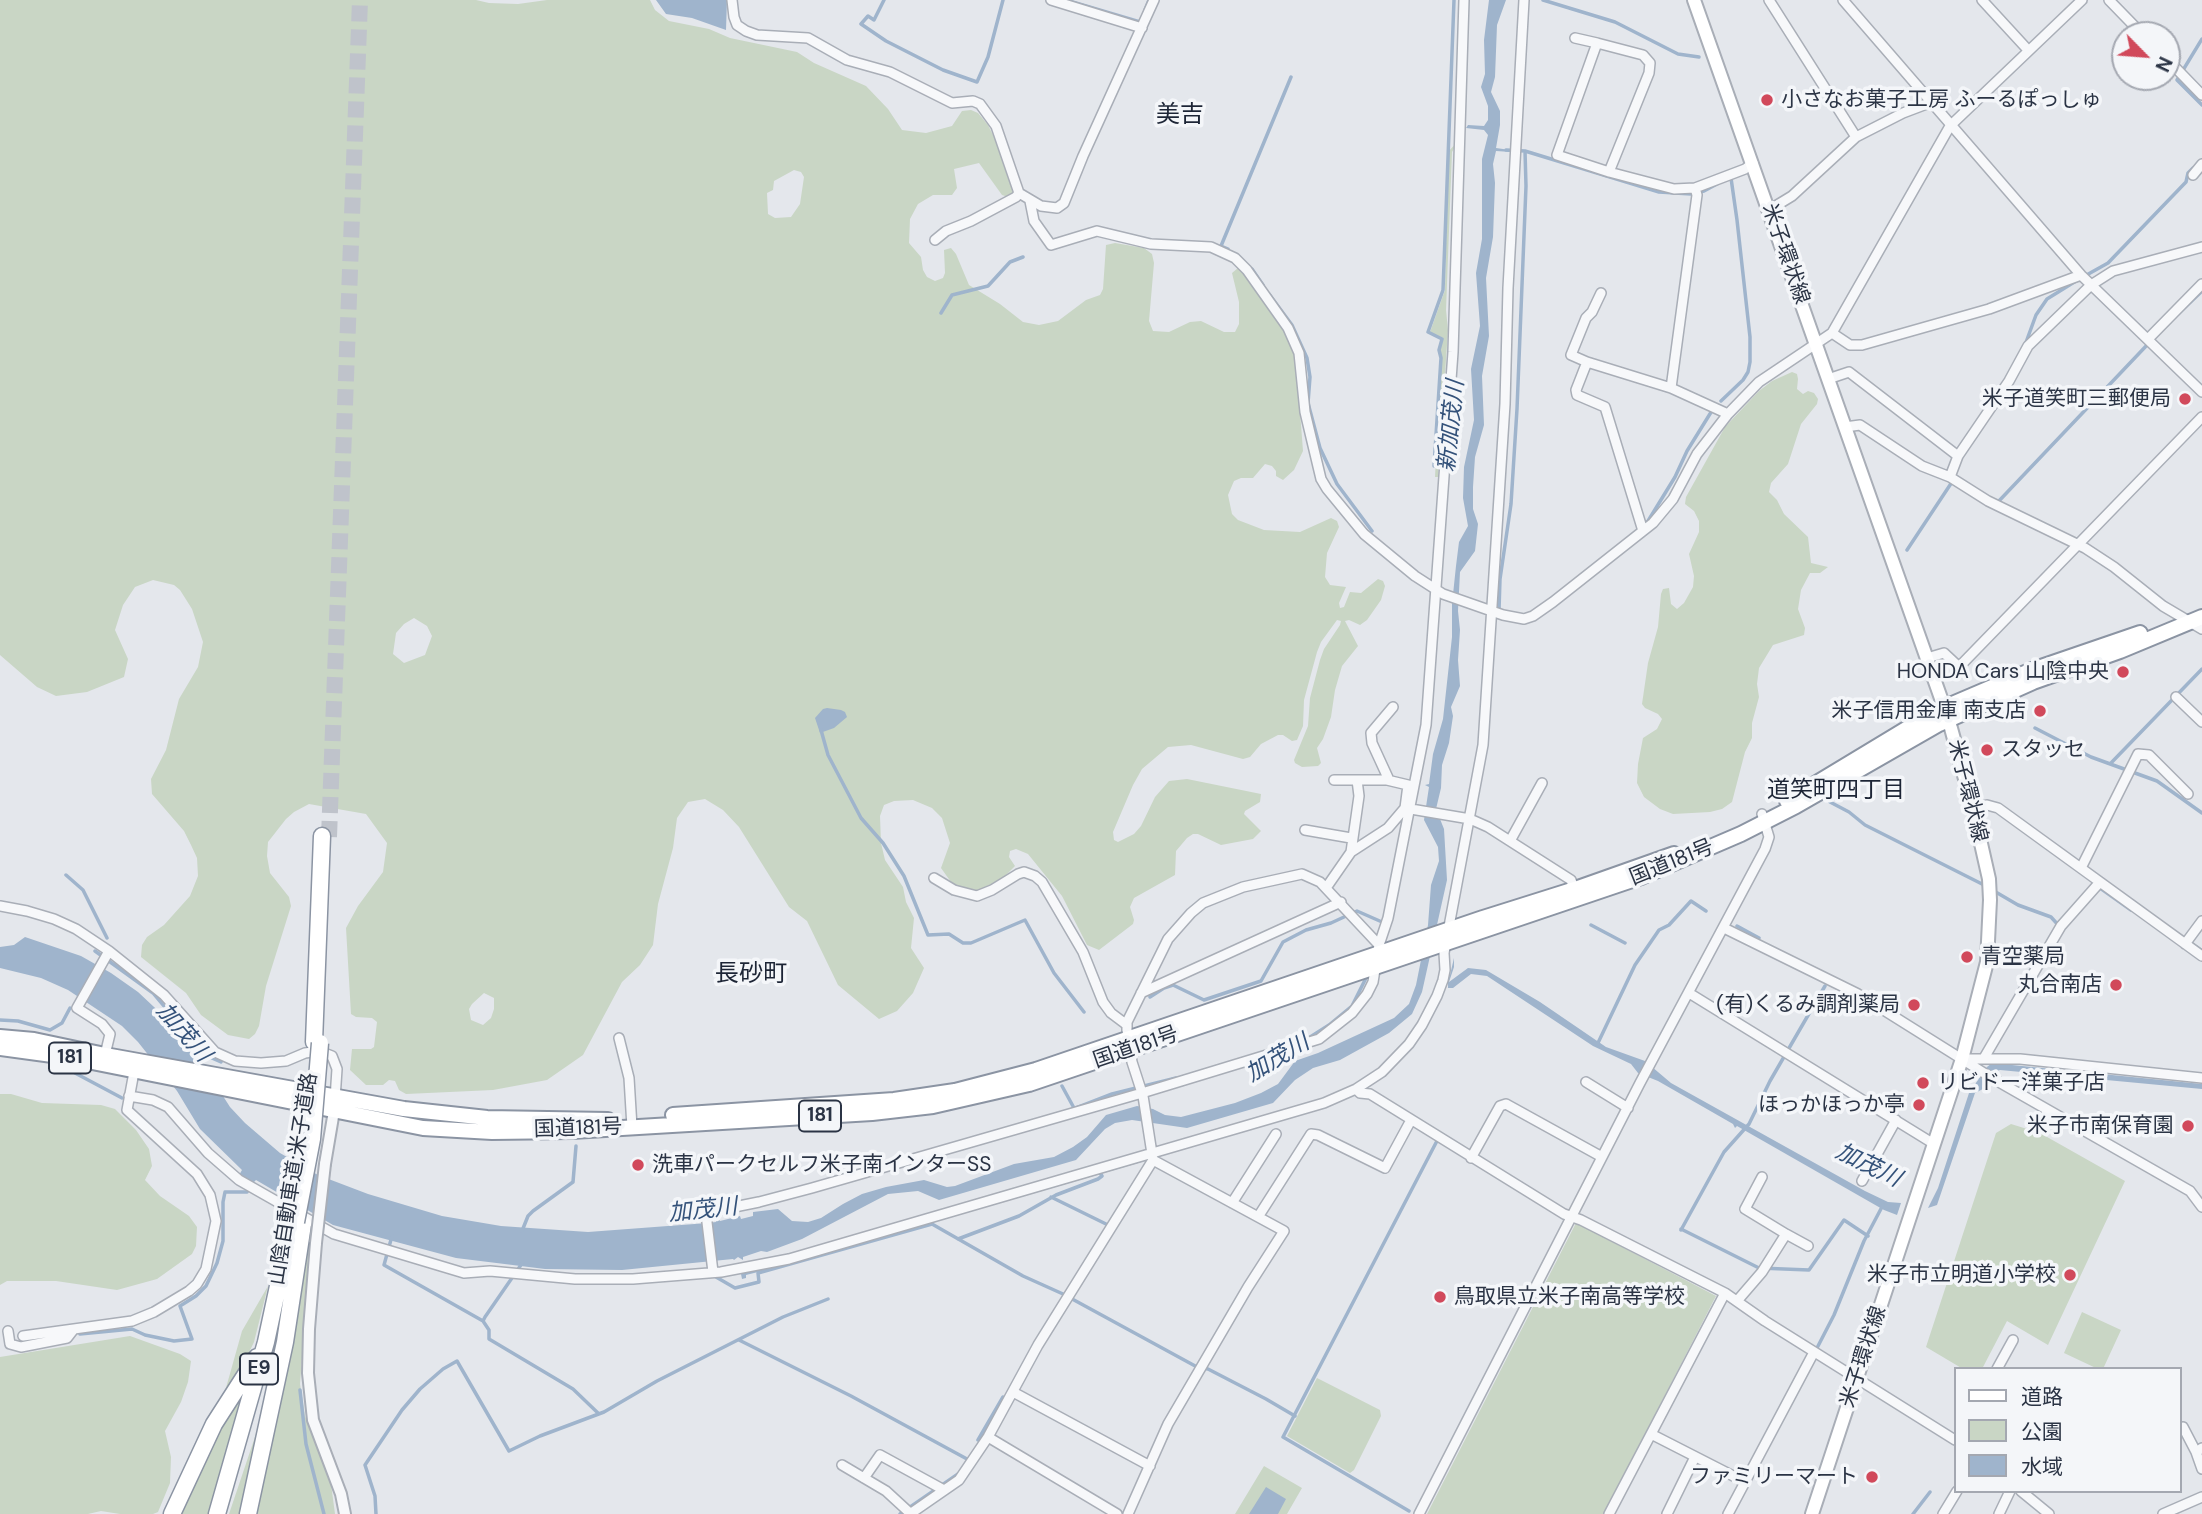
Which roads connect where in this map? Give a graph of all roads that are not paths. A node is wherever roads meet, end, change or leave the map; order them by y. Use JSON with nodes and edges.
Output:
{"nodes":[{"id":1,"x":732,"y":0,"type":"edge"},
{"id":2,"x":1051,"y":0,"type":"edge"},
{"id":3,"x":1154,"y":0,"type":"edge"},
{"id":4,"x":1464,"y":0,"type":"edge"},
{"id":5,"x":1524,"y":0,"type":"edge"},
{"id":6,"x":1694,"y":0,"type":"edge"},
{"id":7,"x":1769,"y":0,"type":"edge"},
{"id":8,"x":1843,"y":0,"type":"edge"},
{"id":9,"x":1982,"y":0,"type":"edge"},
{"id":10,"x":2082,"y":0,"type":"edge"},
{"id":11,"x":2109,"y":0,"type":"edge"},
{"id":12,"x":2129,"y":21,"type":"edge"},
{"id":13,"x":1142,"y":28,"type":"junction"},
{"id":14,"x":1574,"y":38,"type":"dead end"},
{"id":15,"x":1597,"y":43,"type":"junction"},
{"id":16,"x":2028,"y":50,"type":"junction"},
{"id":17,"x":2181,"y":74,"type":"edge"},
{"id":18,"x":2202,"y":95,"type":"edge"},
{"id":19,"x":1932,"y":103,"type":"junction"},
{"id":20,"x":1950,"y":126,"type":"junction"},
{"id":21,"x":1857,"y":137,"type":"junction"},
{"id":22,"x":1753,"y":163,"type":"junction"},
{"id":23,"x":2202,"y":164,"type":"edge"},
{"id":24,"x":1609,"y":172,"type":"junction"},
{"id":25,"x":2193,"y":175,"type":"dead end"},
{"id":26,"x":1695,"y":188,"type":"junction"},
{"id":27,"x":1019,"y":193,"type":"junction"},
{"id":28,"x":1030,"y":201,"type":"junction"},
{"id":29,"x":1769,"y":210,"type":"junction"},
{"id":30,"x":935,"y":240,"type":"dead end"},
{"id":31,"x":2202,"y":247,"type":"edge"},
{"id":32,"x":2081,"y":275,"type":"junction"},
{"id":33,"x":2202,"y":284,"type":"edge"},
{"id":34,"x":2091,"y":285,"type":"junction"},
{"id":35,"x":1601,"y":293,"type":"dead end"},
{"id":36,"x":1832,"y":333,"type":"junction"},
{"id":37,"x":2148,"y":339,"type":"junction"},
{"id":38,"x":1817,"y":345,"type":"junction"},
{"id":39,"x":1587,"y":362,"type":"junction"},
{"id":40,"x":1828,"y":379,"type":"junction"},
{"id":41,"x":1671,"y":388,"type":"junction"},
{"id":42,"x":2202,"y":391,"type":"edge"},
{"id":43,"x":1728,"y":414,"type":"junction"},
{"id":44,"x":2202,"y":417,"type":"edge"},
{"id":45,"x":1845,"y":427,"type":"junction"},
{"id":46,"x":1958,"y":456,"type":"junction"},
{"id":47,"x":1950,"y":477,"type":"junction"},
{"id":48,"x":1643,"y":531,"type":"junction"},
{"id":49,"x":2078,"y":545,"type":"junction"},
{"id":50,"x":1440,"y":591,"type":"junction"},
{"id":51,"x":2202,"y":607,"type":"edge"},
{"id":52,"x":1488,"y":610,"type":"junction"},
{"id":53,"x":2194,"y":621,"type":"edge"},
{"id":54,"x":1927,"y":658,"type":"junction"},
{"id":55,"x":2176,"y":698,"type":"dead end"},
{"id":56,"x":1393,"y":706,"type":"dead end"},
{"id":57,"x":1947,"y":714,"type":"junction"},
{"id":58,"x":2202,"y":722,"type":"edge"},
{"id":59,"x":1334,"y":780,"type":"dead end"},
{"id":60,"x":1357,"y":780,"type":"junction"},
{"id":61,"x":1389,"y":780,"type":"junction"},
{"id":62,"x":1542,"y":783,"type":"dead end"},
{"id":63,"x":2188,"y":794,"type":"dead end"},
{"id":64,"x":1973,"y":808,"type":"junction"},
{"id":65,"x":1410,"y":809,"type":"junction"},
{"id":66,"x":1763,"y":818,"type":"junction"},
{"id":67,"x":1468,"y":819,"type":"junction"},
{"id":68,"x":1305,"y":830,"type":"dead end"},
{"id":69,"x":325,"y":836,"type":"tunnel mouth"},
{"id":70,"x":1351,"y":838,"type":"junction"},
{"id":71,"x":1510,"y":841,"type":"junction"},
{"id":72,"x":1351,"y":852,"type":"junction"},
{"id":73,"x":2081,"y":869,"type":"junction"},
{"id":74,"x":934,"y":878,"type":"dead end"},
{"id":75,"x":2100,"y":883,"type":"junction"},
{"id":76,"x":1326,"y":888,"type":"junction"},
{"id":77,"x":1576,"y":894,"type":"junction"},
{"id":78,"x":1341,"y":902,"type":"junction"},
{"id":79,"x":0,"y":906,"type":"edge"},
{"id":80,"x":2202,"y":920,"type":"edge"},
{"id":81,"x":1724,"y":928,"type":"junction"},
{"id":82,"x":1444,"y":938,"type":"junction"},
{"id":83,"x":2185,"y":944,"type":"junction"},
{"id":84,"x":108,"y":954,"type":"junction"},
{"id":85,"x":1377,"y":956,"type":"junction"},
{"id":86,"x":2202,"y":956,"type":"edge"},
{"id":87,"x":1141,"y":993,"type":"junction"},
{"id":88,"x":1689,"y":993,"type":"junction"},
{"id":89,"x":0,"y":1037,"type":"edge"},
{"id":90,"x":619,"y":1038,"type":"dead end"},
{"id":91,"x":1128,"y":1038,"type":"junction"},
{"id":92,"x":317,"y":1042,"type":"junction"},
{"id":93,"x":0,"y":1048,"type":"edge"},
{"id":94,"x":1984,"y":1058,"type":"junction"},
{"id":95,"x":1962,"y":1059,"type":"junction"},
{"id":96,"x":103,"y":1060,"type":"junction"},
{"id":97,"x":138,"y":1069,"type":"junction"},
{"id":98,"x":2202,"y":1078,"type":"edge"},
{"id":99,"x":1586,"y":1082,"type":"dead end"},
{"id":100,"x":242,"y":1087,"type":"junction"},
{"id":101,"x":1356,"y":1089,"type":"junction"},
{"id":102,"x":1142,"y":1094,"type":"junction"},
{"id":103,"x":129,"y":1096,"type":"junction"},
{"id":104,"x":335,"y":1096,"type":"junction"},
{"id":105,"x":1628,"y":1108,"type":"junction"},
{"id":106,"x":334,"y":1111,"type":"junction"},
{"id":107,"x":1411,"y":1120,"type":"junction"},
{"id":108,"x":1896,"y":1120,"type":"junction"},
{"id":109,"x":632,"y":1123,"type":"junction"},
{"id":110,"x":1276,"y":1134,"type":"dead end"},
{"id":111,"x":1934,"y":1144,"type":"junction"},
{"id":112,"x":1152,"y":1153,"type":"junction"},
{"id":113,"x":1602,"y":1157,"type":"junction"},
{"id":114,"x":1471,"y":1158,"type":"junction"},
{"id":115,"x":1762,"y":1177,"type":"dead end"},
{"id":116,"x":1862,"y":1181,"type":"dead end"},
{"id":117,"x":1232,"y":1203,"type":"junction"},
{"id":118,"x":2202,"y":1207,"type":"edge"},
{"id":119,"x":1571,"y":1216,"type":"junction"},
{"id":120,"x":1258,"y":1217,"type":"junction"},
{"id":121,"x":675,"y":1219,"type":"dead end"},
{"id":122,"x":707,"y":1219,"type":"junction"},
{"id":123,"x":297,"y":1222,"type":"junction"},
{"id":124,"x":1786,"y":1234,"type":"junction"},
{"id":125,"x":1808,"y":1246,"type":"dead end"},
{"id":126,"x":713,"y":1269,"type":"junction"},
{"id":127,"x":1726,"y":1293,"type":"junction"},
{"id":128,"x":1737,"y":1301,"type":"junction"},
{"id":129,"x":74,"y":1329,"type":"junction"},
{"id":130,"x":8,"y":1331,"type":"dead end"},
{"id":131,"x":23,"y":1336,"type":"dead end"},
{"id":132,"x":2013,"y":1340,"type":"dead end"},
{"id":133,"x":266,"y":1342,"type":"junction"},
{"id":134,"x":1814,"y":1352,"type":"junction"},
{"id":135,"x":1998,"y":1367,"type":"edge"},
{"id":136,"x":1857,"y":1379,"type":"junction"},
{"id":137,"x":1013,"y":1392,"type":"junction"},
{"id":138,"x":2183,"y":1427,"type":"dead end"},
{"id":139,"x":1651,"y":1433,"type":"junction"},
{"id":140,"x":988,"y":1437,"type":"junction"},
{"id":141,"x":1954,"y":1439,"type":"edge"},
{"id":142,"x":2199,"y":1450,"type":"edge"},
{"id":143,"x":1695,"y":1457,"type":"junction"},
{"id":144,"x":842,"y":1465,"type":"dead end"},
{"id":145,"x":1150,"y":1466,"type":"junction"},
{"id":146,"x":2202,"y":1469,"type":"edge"},
{"id":147,"x":864,"y":1478,"type":"junction"},
{"id":148,"x":1745,"y":1482,"type":"junction"},
{"id":149,"x":944,"y":1490,"type":"junction"},
{"id":150,"x":1956,"y":1493,"type":"edge"},
{"id":151,"x":2009,"y":1493,"type":"edge"},
{"id":152,"x":2023,"y":1493,"type":"edge"},
{"id":153,"x":2202,"y":1497,"type":"edge"},
{"id":154,"x":172,"y":1514,"type":"edge"},
{"id":155,"x":220,"y":1514,"type":"edge"},
{"id":156,"x":248,"y":1514,"type":"edge"},
{"id":157,"x":345,"y":1514,"type":"edge"},
{"id":158,"x":911,"y":1514,"type":"edge"},
{"id":159,"x":1117,"y":1514,"type":"edge"},
{"id":160,"x":1128,"y":1514,"type":"edge"},
{"id":161,"x":1419,"y":1514,"type":"edge"},
{"id":162,"x":1609,"y":1514,"type":"edge"},
{"id":163,"x":1667,"y":1514,"type":"edge"},
{"id":164,"x":1728,"y":1514,"type":"edge"},
{"id":165,"x":1812,"y":1514,"type":"edge"},
{"id":166,"x":1943,"y":1514,"type":"edge"},
{"id":167,"x":1999,"y":1514,"type":"edge"},
{"id":168,"x":2049,"y":1514,"type":"edge"},
{"id":169,"x":2163,"y":1514,"type":"edge"}],
"edges":[{"from":1,"to":27,"type":"street"},
{"from":2,"to":13,"type":"street"},
{"from":3,"to":13,"type":"street"},
{"from":4,"to":50,"type":"street"},
{"from":5,"to":52,"type":"street"},
{"from":6,"to":22,"type":"main road","name":"米子環状線"},
{"from":7,"to":21,"type":"street"},
{"from":8,"to":19,"type":"street"},
{"from":9,"to":16,"type":"street"},
{"from":10,"to":16,"type":"street"},
{"from":11,"to":12,"type":"street"},
{"from":13,"to":28,"type":"street"},
{"from":14,"to":15,"type":"street"},
{"from":15,"to":24,"type":"street"},
{"from":15,"to":24,"type":"street"},
{"from":16,"to":20,"type":"street"},
{"from":17,"to":18,"type":"street"},
{"from":19,"to":20,"type":"street"},
{"from":19,"to":21,"type":"street"},
{"from":20,"to":32,"type":"street"},
{"from":20,"to":36,"type":"street"},
{"from":21,"to":29,"type":"street"},
{"from":22,"to":26,"type":"street"},
{"from":22,"to":29,"type":"main road","name":"米子環状線"},
{"from":23,"to":25,"type":"street"},
{"from":24,"to":26,"type":"street"},
{"from":26,"to":41,"type":"street"},
{"from":27,"to":28,"type":"street"},
{"from":27,"to":30,"type":"street"},
{"from":28,"to":50,"type":"street"},
{"from":29,"to":38,"type":"main road","name":"米子環状線"},
{"from":31,"to":34,"type":"street"},
{"from":32,"to":34,"type":"street"},
{"from":32,"to":36,"type":"street"},
{"from":33,"to":37,"type":"street"},
{"from":34,"to":37,"type":"street"},
{"from":34,"to":46,"type":"street"},
{"from":35,"to":39,"type":"street"},
{"from":36,"to":38,"type":"street"},
{"from":37,"to":42,"type":"street"},
{"from":38,"to":40,"type":"main road","name":"米子環状線"},
{"from":38,"to":43,"type":"street"},
{"from":39,"to":41,"type":"street"},
{"from":39,"to":48,"type":"street"},
{"from":40,"to":45,"type":"main road","name":"米子環状線"},
{"from":40,"to":46,"type":"street"},
{"from":41,"to":43,"type":"street"},
{"from":43,"to":48,"type":"street"},
{"from":44,"to":49,"type":"street"},
{"from":45,"to":47,"type":"street"},
{"from":45,"to":54,"type":"main road","name":"米子環状線"},
{"from":46,"to":47,"type":"street"},
{"from":47,"to":49,"type":"street"},
{"from":48,"to":52,"type":"street"},
{"from":49,"to":53,"type":"street"},
{"from":49,"to":54,"type":"street"},
{"from":50,"to":52,"type":"street"},
{"from":50,"to":65,"type":"street"},
{"from":51,"to":53,"type":"highway","name":"国道181号","number":"181"},
{"from":52,"to":67,"type":"street"},
{"from":53,"to":57,"type":"highway","name":"国道181号","number":"181"},
{"from":54,"to":57,"type":"main road","name":"米子環状線"},
{"from":55,"to":58,"type":"street"},
{"from":56,"to":61,"type":"street"},
{"from":57,"to":64,"type":"main road","name":"米子環状線"},
{"from":57,"to":66,"type":"highway","name":"国道181号","number":"181"},
{"from":59,"to":60,"type":"street"},
{"from":60,"to":61,"type":"street"},
{"from":60,"to":70,"type":"street"},
{"from":61,"to":65,"type":"street"},
{"from":62,"to":71,"type":"street"},
{"from":63,"to":73,"type":"street"},
{"from":64,"to":73,"type":"street"},
{"from":64,"to":95,"type":"main road","name":"米子環状線"},
{"from":65,"to":67,"type":"street"},
{"from":65,"to":72,"type":"street"},
{"from":65,"to":85,"type":"street"},
{"from":66,"to":77,"type":"highway","name":"国道181号","number":"181"},
{"from":66,"to":81,"type":"street"},
{"from":67,"to":71,"type":"street"},
{"from":67,"to":82,"type":"street"},
{"from":68,"to":70,"type":"street"},
{"from":69,"to":92,"type":"highway","name":"山陰自動車道;米子道路","number":"E9"},
{"from":70,"to":72,"type":"street"},
{"from":71,"to":77,"type":"street"},
{"from":72,"to":76,"type":"street"},
{"from":73,"to":75,"type":"street"},
{"from":74,"to":91,"type":"street"},
{"from":75,"to":83,"type":"street"},
{"from":75,"to":94,"type":"street"},
{"from":76,"to":78,"type":"street"},
{"from":76,"to":87,"type":"street"},
{"from":77,"to":82,"type":"highway","name":"国道181号","number":"181"},
{"from":78,"to":85,"type":"street"},
{"from":78,"to":87,"type":"street"},
{"from":79,"to":84,"type":"street"},
{"from":80,"to":83,"type":"street"},
{"from":81,"to":88,"type":"street"},
{"from":81,"to":95,"type":"street"},
{"from":82,"to":85,"type":"highway","name":"国道181号","number":"181"},
{"from":82,"to":101,"type":"street"},
{"from":83,"to":86,"type":"street"},
{"from":84,"to":96,"type":"street"},
{"from":84,"to":104,"type":"street"},
{"from":85,"to":91,"type":"highway","name":"国道181号","number":"181"},
{"from":85,"to":102,"type":"street"},
{"from":87,"to":91,"type":"street"},
{"from":88,"to":105,"type":"street"},
{"from":88,"to":108,"type":"street"},
{"from":89,"to":96,"type":"highway","name":"国道181号","number":"181"},
{"from":90,"to":109,"type":"street"},
{"from":91,"to":102,"type":"street"},
{"from":91,"to":109,"type":"highway","name":"国道181号","number":"181"},
{"from":92,"to":123,"type":"highway","name":"山陰自動車道;米子道路","number":"E9"},
{"from":92,"to":123,"type":"highway","name":"山陰自動車道;米子道路","number":"E9","bridge":true},
{"from":93,"to":96,"type":"highway","name":"国道181号","number":"181"},
{"from":94,"to":95,"type":"street"},
{"from":94,"to":98,"type":"street"},
{"from":95,"to":111,"type":"main road","name":"米子環状線"},
{"from":95,"to":118,"type":"street"},
{"from":96,"to":97,"type":"highway","name":"国道181号","number":"181"},
{"from":97,"to":100,"type":"highway","name":"国道181号","number":"181"},
{"from":97,"to":103,"type":"street"},
{"from":99,"to":105,"type":"street"},
{"from":100,"to":104,"type":"highway","name":"国道181号","number":"181"},
{"from":100,"to":106,"type":"highway","name":"国道181号","number":"181"},
{"from":101,"to":107,"type":"street"},
{"from":101,"to":112,"type":"street"},
{"from":102,"to":112,"type":"street"},
{"from":102,"to":122,"type":"street"},
{"from":103,"to":126,"type":"street"},
{"from":103,"to":129,"type":"street"},
{"from":104,"to":106,"type":"street"},
{"from":104,"to":109,"type":"highway","name":"国道181号","number":"181"},
{"from":105,"to":113,"type":"street"},
{"from":106,"to":109,"type":"highway","name":"国道181号","number":"181"},
{"from":106,"to":157,"type":"street","bridge":true},
{"from":107,"to":114,"type":"street"},
{"from":107,"to":120,"type":"street"},
{"from":108,"to":111,"type":"street"},
{"from":108,"to":116,"type":"street"},
{"from":110,"to":117,"type":"street"},
{"from":111,"to":136,"type":"main road","name":"米子環状線"},
{"from":112,"to":117,"type":"street"},
{"from":112,"to":126,"type":"street"},
{"from":112,"to":137,"type":"street"},
{"from":113,"to":114,"type":"street"},
{"from":113,"to":119,"type":"street"},
{"from":114,"to":119,"type":"street"},
{"from":115,"to":124,"type":"street"},
{"from":117,"to":120,"type":"street"},
{"from":119,"to":127,"type":"street"},
{"from":119,"to":161,"type":"street"},
{"from":120,"to":145,"type":"street"},
{"from":121,"to":122,"type":"street"},
{"from":122,"to":126,"type":"street"},
{"from":123,"to":133,"type":"highway","name":"山陰自動車道;米子道路","number":"E9"},
{"from":123,"to":155,"type":"highway","name":"山陰自動車道;米子道路","number":"E9"},
{"from":123,"to":156,"type":"highway"},
{"from":124,"to":125,"type":"street"},
{"from":124,"to":128,"type":"street"},
{"from":127,"to":128,"type":"street"},
{"from":127,"to":139,"type":"street"},
{"from":128,"to":134,"type":"street"},
{"from":129,"to":130,"type":"street"},
{"from":129,"to":131,"type":"street"},
{"from":132,"to":135,"type":"street"},
{"from":133,"to":154,"type":"highway"},
{"from":133,"to":155,"type":"highway","name":"山陰自動車道;米子道路","number":"E9"},
{"from":134,"to":136,"type":"street"},
{"from":134,"to":148,"type":"street"},
{"from":136,"to":141,"type":"street"},
{"from":136,"to":165,"type":"main road","name":"米子環状線"},
{"from":137,"to":140,"type":"street"},
{"from":137,"to":145,"type":"street"},
{"from":138,"to":142,"type":"street"},
{"from":139,"to":143,"type":"street"},
{"from":139,"to":162,"type":"street"},
{"from":140,"to":149,"type":"street"},
{"from":140,"to":159,"type":"street"},
{"from":142,"to":146,"type":"street"},
{"from":143,"to":148,"type":"street"},
{"from":143,"to":163,"type":"street"},
{"from":144,"to":147,"type":"street"},
{"from":145,"to":160,"type":"street"},
{"from":147,"to":149,"type":"street"},
{"from":147,"to":158,"type":"street"},
{"from":148,"to":164,"type":"street"},
{"from":149,"to":158,"type":"street"},
{"from":150,"to":166,"type":"street"},
{"from":151,"to":167,"type":"street"},
{"from":152,"to":168,"type":"street"},
{"from":153,"to":169,"type":"street"}]}
